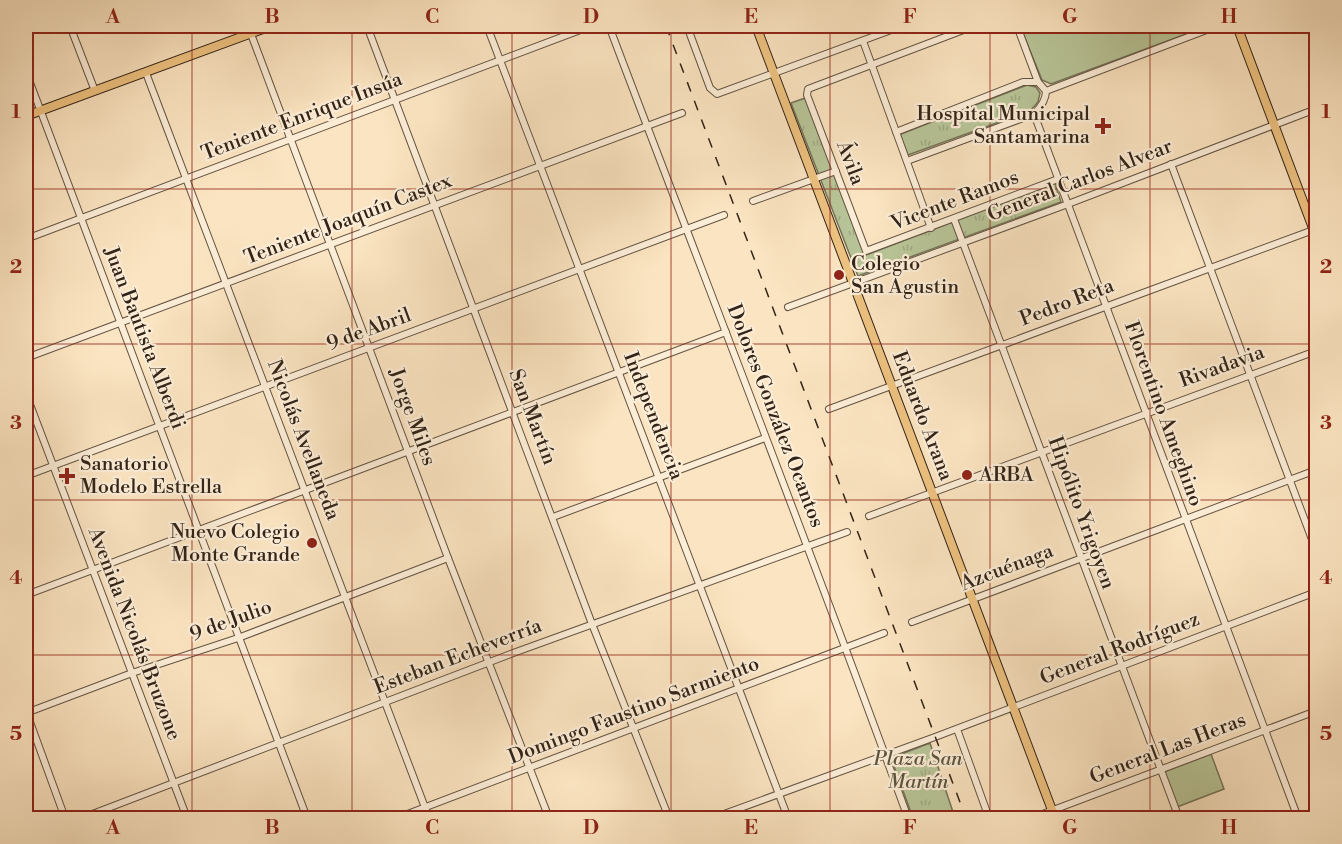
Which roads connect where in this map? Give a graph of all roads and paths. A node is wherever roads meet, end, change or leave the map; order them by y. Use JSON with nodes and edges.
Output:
{"nodes":[{"id":1,"x":70,"y":26,"type":"edge"},
{"id":2,"x":271,"y":26,"type":"edge"},
{"id":3,"x":367,"y":26,"type":"edge"},
{"id":4,"x":487,"y":26,"type":"edge"},
{"id":5,"x":591,"y":26,"type":"edge"},
{"id":6,"x":609,"y":26,"type":"edge"},
{"id":7,"x":687,"y":26,"type":"edge"},
{"id":8,"x":756,"y":26,"type":"edge"},
{"id":9,"x":878,"y":26,"type":"edge"},
{"id":10,"x":902,"y":26,"type":"edge"},
{"id":11,"x":974,"y":26,"type":"edge"},
{"id":12,"x":1017,"y":26,"type":"edge"},
{"id":13,"x":1217,"y":26,"type":"edge"},
{"id":14,"x":1237,"y":26,"type":"edge"},
{"id":15,"x":249,"y":29,"type":"edge"},
{"id":16,"x":881,"y":33,"type":"junction"},
{"id":17,"x":862,"y":41,"type":"junction"},
{"id":18,"x":499,"y":60,"type":"junction"},
{"id":19,"x":871,"y":64,"type":"junction"},
{"id":20,"x":26,"y":72,"type":"edge"},
{"id":21,"x":146,"y":73,"type":"junction"},
{"id":22,"x":776,"y":73,"type":"junction"},
{"id":23,"x":1038,"y":82,"type":"junction"},
{"id":24,"x":96,"y":91,"type":"junction"},
{"id":25,"x":1046,"y":91,"type":"junction"},
{"id":26,"x":395,"y":100,"type":"junction"},
{"id":27,"x":1317,"y":109,"type":"edge"},
{"id":28,"x":40,"y":111,"type":"junction"},
{"id":29,"x":682,"y":113,"type":"dead end"},
{"id":30,"x":1034,"y":114,"type":"junction"},
{"id":31,"x":26,"y":117,"type":"edge"},
{"id":32,"x":647,"y":126,"type":"junction"},
{"id":33,"x":1274,"y":126,"type":"junction"},
{"id":34,"x":896,"y":132,"type":"junction"},
{"id":35,"x":291,"y":139,"type":"junction"},
{"id":36,"x":907,"y":161,"type":"junction"},
{"id":37,"x":1171,"y":164,"type":"junction"},
{"id":38,"x":539,"y":165,"type":"junction"},
{"id":39,"x":836,"y":171,"type":"junction"},
{"id":40,"x":186,"y":179,"type":"junction"},
{"id":41,"x":815,"y":179,"type":"junction"},
{"id":42,"x":1058,"y":179,"type":"junction"},
{"id":43,"x":753,"y":201,"type":"dead end"},
{"id":44,"x":434,"y":204,"type":"junction"},
{"id":45,"x":1068,"y":204,"type":"junction"},
{"id":46,"x":724,"y":215,"type":"dead end"},
{"id":47,"x":80,"y":217,"type":"junction"},
{"id":48,"x":954,"y":219,"type":"junction"},
{"id":49,"x":931,"y":228,"type":"junction"},
{"id":50,"x":685,"y":229,"type":"junction"},
{"id":51,"x":1316,"y":231,"type":"edge"},
{"id":52,"x":26,"y":239,"type":"edge"},
{"id":53,"x":963,"y":242,"type":"junction"},
{"id":54,"x":330,"y":244,"type":"junction"},
{"id":55,"x":865,"y":249,"type":"joint"},
{"id":56,"x":1210,"y":266,"type":"junction"},
{"id":57,"x":579,"y":269,"type":"junction"},
{"id":58,"x":854,"y":282,"type":"junction"},
{"id":59,"x":225,"y":284,"type":"junction"},
{"id":60,"x":1105,"y":306,"type":"junction"},
{"id":61,"x":788,"y":307,"type":"dead end"},
{"id":62,"x":474,"y":310,"type":"junction"},
{"id":63,"x":121,"y":323,"type":"junction"},
{"id":64,"x":726,"y":332,"type":"junction"},
{"id":65,"x":1001,"y":345,"type":"junction"},
{"id":66,"x":369,"y":347,"type":"junction"},
{"id":67,"x":1317,"y":351,"type":"edge"},
{"id":68,"x":26,"y":358,"type":"edge"},
{"id":69,"x":618,"y":374,"type":"junction"},
{"id":70,"x":1251,"y":374,"type":"junction"},
{"id":71,"x":894,"y":386,"type":"junction"},
{"id":72,"x":265,"y":387,"type":"junction"},
{"id":73,"x":26,"y":394,"type":"edge"},
{"id":74,"x":830,"y":409,"type":"dead end"},
{"id":75,"x":513,"y":413,"type":"junction"},
{"id":76,"x":1146,"y":413,"type":"junction"},
{"id":77,"x":160,"y":425,"type":"junction"},
{"id":78,"x":765,"y":438,"type":"junction"},
{"id":79,"x":408,"y":453,"type":"junction"},
{"id":80,"x":1041,"y":453,"type":"junction"},
{"id":81,"x":53,"y":466,"type":"junction"},
{"id":82,"x":1317,"y":470,"type":"edge"},
{"id":83,"x":26,"y":476,"type":"edge"},
{"id":84,"x":659,"y":478,"type":"junction"},
{"id":85,"x":1290,"y":479,"type":"junction"},
{"id":86,"x":304,"y":492,"type":"junction"},
{"id":87,"x":934,"y":494,"type":"junction"},
{"id":88,"x":869,"y":516,"type":"dead end"},
{"id":89,"x":553,"y":518,"type":"junction"},
{"id":90,"x":1185,"y":519,"type":"junction"},
{"id":91,"x":199,"y":529,"type":"junction"},
{"id":92,"x":847,"y":532,"type":"dead end"},
{"id":93,"x":808,"y":546,"type":"junction"},
{"id":94,"x":1317,"y":550,"type":"edge"},
{"id":95,"x":448,"y":558,"type":"junction"},
{"id":96,"x":1081,"y":558,"type":"junction"},
{"id":97,"x":92,"y":570,"type":"junction"},
{"id":98,"x":700,"y":585,"type":"junction"},
{"id":99,"x":1317,"y":592,"type":"edge"},
{"id":100,"x":26,"y":595,"type":"edge"},
{"id":101,"x":344,"y":596,"type":"junction"},
{"id":102,"x":973,"y":599,"type":"junction"},
{"id":103,"x":912,"y":622,"type":"dead end"},
{"id":104,"x":592,"y":624,"type":"junction"},
{"id":105,"x":1225,"y":626,"type":"junction"},
{"id":106,"x":884,"y":633,"type":"dead end"},
{"id":107,"x":238,"y":638,"type":"junction"},
{"id":108,"x":844,"y":648,"type":"junction"},
{"id":109,"x":488,"y":664,"type":"junction"},
{"id":110,"x":1120,"y":665,"type":"junction"},
{"id":111,"x":132,"y":673,"type":"junction"},
{"id":112,"x":739,"y":687,"type":"junction"},
{"id":113,"x":386,"y":702,"type":"junction"},
{"id":114,"x":1014,"y":707,"type":"junction"},
{"id":115,"x":1317,"y":711,"type":"edge"},
{"id":116,"x":26,"y":713,"type":"edge"},
{"id":117,"x":957,"y":729,"type":"junction"},
{"id":118,"x":633,"y":730,"type":"junction"},
{"id":119,"x":1264,"y":730,"type":"junction"},
{"id":120,"x":279,"y":742,"type":"junction"},
{"id":121,"x":886,"y":755,"type":"junction"},
{"id":122,"x":530,"y":769,"type":"junction"},
{"id":123,"x":1160,"y":770,"type":"junction"},
{"id":124,"x":174,"y":783,"type":"junction"},
{"id":125,"x":779,"y":794,"type":"junction"},
{"id":126,"x":425,"y":808,"type":"junction"},
{"id":127,"x":1054,"y":815,"type":"edge"},
{"id":128,"x":65,"y":819,"type":"edge"},
{"id":129,"x":82,"y":819,"type":"edge"},
{"id":130,"x":187,"y":819,"type":"edge"},
{"id":131,"x":308,"y":819,"type":"edge"},
{"id":132,"x":397,"y":819,"type":"edge"},
{"id":133,"x":429,"y":819,"type":"edge"},
{"id":134,"x":549,"y":819,"type":"edge"},
{"id":135,"x":669,"y":819,"type":"edge"},
{"id":136,"x":713,"y":819,"type":"edge"},
{"id":137,"x":788,"y":819,"type":"edge"},
{"id":138,"x":908,"y":819,"type":"edge"},
{"id":139,"x":989,"y":819,"type":"edge"},
{"id":140,"x":1032,"y":819,"type":"edge"},
{"id":141,"x":1179,"y":819,"type":"edge"},
{"id":142,"x":1298,"y":819,"type":"edge"}],
"edges":[{"from":1,"to":24,"type":"street"},
{"from":2,"to":15,"type":"main road"},
{"from":3,"to":26,"type":"street","name":"San Martín"},
{"from":4,"to":18,"type":"street","name":"Independencia"},
{"from":5,"to":18,"type":"street","name":"Teniente Enrique Insúa"},
{"from":6,"to":32,"type":"street","name":"Dolores González Ocantos"},
{"from":7,"to":22,"type":"street"},
{"from":8,"to":22,"type":"main road","name":"Eduardo Arana"},
{"from":9,"to":16,"type":"street"},
{"from":10,"to":16,"type":"street"},
{"from":11,"to":19,"type":"street"},
{"from":12,"to":23,"type":"street"},
{"from":13,"to":25,"type":"street"},
{"from":14,"to":33,"type":"main road"},
{"from":15,"to":21,"type":"main road"},
{"from":15,"to":35,"type":"street","name":"Jorge Miles"},
{"from":16,"to":17,"type":"street"},
{"from":17,"to":19,"type":"street"},
{"from":17,"to":22,"type":"street"},
{"from":18,"to":26,"type":"street","name":"Teniente Enrique Insúa"},
{"from":18,"to":38,"type":"street","name":"Independencia"},
{"from":19,"to":34,"type":"street"},
{"from":19,"to":39,"type":"street","name":"Ávila"},
{"from":20,"to":28,"type":"street","name":"Juan Bautista Alberdi"},
{"from":21,"to":24,"type":"main road"},
{"from":21,"to":40,"type":"street","name":"Nicolás Avellaneda"},
{"from":22,"to":41,"type":"main road","name":"Eduardo Arana"},
{"from":23,"to":25,"type":"street"},
{"from":23,"to":34,"type":"street"},
{"from":24,"to":28,"type":"main road"},
{"from":25,"to":30,"type":"street"},
{"from":26,"to":35,"type":"street","name":"Teniente Enrique Insúa"},
{"from":26,"to":44,"type":"street","name":"San Martín"},
{"from":27,"to":33,"type":"street","name":"General Carlos Alvear"},
{"from":28,"to":31,"type":"main road"},
{"from":28,"to":47,"type":"street","name":"Juan Bautista Alberdi"},
{"from":29,"to":32,"type":"street","name":"Teniente Joaquín Castex"},
{"from":30,"to":36,"type":"street"},
{"from":30,"to":42,"type":"street","name":"Florentino Ameghino"},
{"from":32,"to":38,"type":"street","name":"Teniente Joaquín Castex"},
{"from":32,"to":50,"type":"street","name":"Dolores González Ocantos"},
{"from":33,"to":37,"type":"street","name":"General Carlos Alvear"},
{"from":33,"to":51,"type":"main road"},
{"from":34,"to":36,"type":"street"},
{"from":35,"to":40,"type":"street","name":"Teniente Enrique Insúa"},
{"from":35,"to":54,"type":"street","name":"Jorge Miles"},
{"from":36,"to":49,"type":"street"},
{"from":37,"to":45,"type":"street","name":"General Carlos Alvear"},
{"from":37,"to":56,"type":"street"},
{"from":38,"to":44,"type":"street","name":"Teniente Joaquín Castex"},
{"from":38,"to":57,"type":"street","name":"Independencia"},
{"from":39,"to":41,"type":"street"},
{"from":39,"to":55,"type":"street","name":"Ávila"},
{"from":40,"to":47,"type":"street","name":"Teniente Enrique Insúa"},
{"from":40,"to":59,"type":"street","name":"Nicolás Avellaneda"},
{"from":41,"to":43,"type":"street"},
{"from":41,"to":58,"type":"main road","name":"Eduardo Arana"},
{"from":42,"to":45,"type":"street","name":"Florentino Ameghino"},
{"from":42,"to":48,"type":"street","name":"Vicente Ramos"},
{"from":44,"to":54,"type":"street","name":"Teniente Joaquín Castex"},
{"from":44,"to":62,"type":"street","name":"San Martín"},
{"from":45,"to":53,"type":"street","name":"General Carlos Alvear"},
{"from":45,"to":60,"type":"street","name":"Florentino Ameghino"},
{"from":46,"to":50,"type":"street","name":"9 de Abril"},
{"from":47,"to":52,"type":"street","name":"Teniente Enrique Insúa"},
{"from":47,"to":63,"type":"street","name":"Juan Bautista Alberdi"},
{"from":48,"to":49,"type":"street","name":"Vicente Ramos"},
{"from":48,"to":53,"type":"street","name":"Hipólito Yrigoyen"},
{"from":49,"to":55,"type":"street","name":"Vicente Ramos"},
{"from":50,"to":57,"type":"street","name":"9 de Abril"},
{"from":50,"to":64,"type":"street","name":"Dolores González Ocantos"},
{"from":51,"to":56,"type":"street","name":"Pedro Reta"},
{"from":53,"to":58,"type":"street","name":"General Carlos Alvear"},
{"from":53,"to":65,"type":"street","name":"Hipólito Yrigoyen"},
{"from":54,"to":59,"type":"street","name":"Teniente Joaquín Castex"},
{"from":54,"to":66,"type":"street","name":"Jorge Miles"},
{"from":56,"to":60,"type":"street","name":"Pedro Reta"},
{"from":56,"to":70,"type":"street"},
{"from":57,"to":62,"type":"street","name":"9 de Abril"},
{"from":57,"to":69,"type":"street","name":"Independencia"},
{"from":58,"to":61,"type":"street","name":"General Carlos Alvear"},
{"from":58,"to":71,"type":"main road","name":"Eduardo Arana"},
{"from":59,"to":63,"type":"street","name":"Teniente Joaquín Castex"},
{"from":59,"to":72,"type":"street","name":"Nicolás Avellaneda"},
{"from":60,"to":65,"type":"street","name":"Pedro Reta"},
{"from":60,"to":76,"type":"street","name":"Florentino Ameghino"},
{"from":62,"to":66,"type":"street","name":"9 de Abril"},
{"from":62,"to":75,"type":"street","name":"San Martín"},
{"from":63,"to":68,"type":"street","name":"Teniente Joaquín Castex"},
{"from":63,"to":77,"type":"street","name":"Juan Bautista Alberdi"},
{"from":64,"to":69,"type":"street"},
{"from":64,"to":78,"type":"street","name":"Dolores González Ocantos"},
{"from":65,"to":71,"type":"street","name":"Pedro Reta"},
{"from":65,"to":80,"type":"street","name":"Hipólito Yrigoyen"},
{"from":66,"to":72,"type":"street","name":"9 de Abril"},
{"from":66,"to":79,"type":"street","name":"Jorge Miles"},
{"from":67,"to":70,"type":"street","name":"Rivadavia"},
{"from":69,"to":75,"type":"street"},
{"from":69,"to":84,"type":"street","name":"Independencia"},
{"from":70,"to":76,"type":"street","name":"Rivadavia"},
{"from":70,"to":85,"type":"street"},
{"from":71,"to":74,"type":"street","name":"Pedro Reta"},
{"from":71,"to":87,"type":"main road","name":"Eduardo Arana"},
{"from":72,"to":77,"type":"street","name":"9 de Abril"},
{"from":72,"to":86,"type":"street","name":"Nicolás Avellaneda"},
{"from":73,"to":81,"type":"street","name":"Avenida Nicolás Bruzone"},
{"from":75,"to":79,"type":"street"},
{"from":75,"to":89,"type":"street","name":"San Martín"},
{"from":76,"to":80,"type":"street","name":"Rivadavia"},
{"from":76,"to":90,"type":"street","name":"Florentino Ameghino"},
{"from":77,"to":81,"type":"street","name":"9 de Abril"},
{"from":77,"to":91,"type":"street","name":"Juan Bautista Alberdi"},
{"from":78,"to":84,"type":"street"},
{"from":78,"to":93,"type":"street","name":"Dolores González Ocantos"},
{"from":79,"to":86,"type":"street"},
{"from":79,"to":95,"type":"street","name":"Jorge Miles"},
{"from":80,"to":87,"type":"street","name":"Rivadavia"},
{"from":80,"to":96,"type":"street","name":"Hipólito Yrigoyen"},
{"from":81,"to":83,"type":"street","name":"9 de Abril"},
{"from":81,"to":97,"type":"street","name":"Avenida Nicolás Bruzone"},
{"from":82,"to":85,"type":"street","name":"Azcuénaga"},
{"from":84,"to":89,"type":"street"},
{"from":84,"to":98,"type":"street","name":"Independencia"},
{"from":85,"to":90,"type":"street","name":"Azcuénaga"},
{"from":85,"to":94,"type":"street"},
{"from":86,"to":91,"type":"street"},
{"from":86,"to":101,"type":"street","name":"Nicolás Avellaneda"},
{"from":87,"to":88,"type":"street","name":"Rivadavia"},
{"from":87,"to":102,"type":"main road","name":"Eduardo Arana"},
{"from":89,"to":104,"type":"street","name":"San Martín"},
{"from":90,"to":96,"type":"street","name":"Azcuénaga"},
{"from":90,"to":105,"type":"street","name":"Florentino Ameghino"},
{"from":91,"to":97,"type":"street"},
{"from":91,"to":107,"type":"street","name":"Juan Bautista Alberdi"},
{"from":92,"to":93,"type":"street","name":"Esteban Echeverría"},
{"from":93,"to":98,"type":"street","name":"Esteban Echeverría"},
{"from":93,"to":108,"type":"street","name":"Dolores González Ocantos"},
{"from":95,"to":101,"type":"street","name":"9 de Julio"},
{"from":95,"to":109,"type":"street","name":"Jorge Miles"},
{"from":96,"to":102,"type":"street","name":"Azcuénaga"},
{"from":96,"to":110,"type":"street","name":"Hipólito Yrigoyen"},
{"from":97,"to":100,"type":"street"},
{"from":97,"to":111,"type":"street","name":"Avenida Nicolás Bruzone"},
{"from":98,"to":104,"type":"street","name":"Esteban Echeverría"},
{"from":98,"to":112,"type":"street","name":"Independencia"},
{"from":99,"to":105,"type":"street","name":"General Rodríguez"},
{"from":101,"to":107,"type":"street","name":"9 de Julio"},
{"from":101,"to":113,"type":"street","name":"Nicolás Avellaneda"},
{"from":102,"to":103,"type":"street","name":"Azcuénaga"},
{"from":102,"to":114,"type":"main road","name":"Eduardo Arana"},
{"from":104,"to":109,"type":"street","name":"Esteban Echeverría"},
{"from":104,"to":118,"type":"street","name":"San Martín"},
{"from":105,"to":110,"type":"street","name":"General Rodríguez"},
{"from":105,"to":119,"type":"street","name":"Florentino Ameghino"},
{"from":106,"to":108,"type":"street","name":"Domingo Faustino Sarmiento"},
{"from":107,"to":111,"type":"street","name":"9 de Julio"},
{"from":107,"to":120,"type":"street","name":"Juan Bautista Alberdi"},
{"from":108,"to":112,"type":"street","name":"Domingo Faustino Sarmiento"},
{"from":108,"to":121,"type":"street","name":"Dolores González Ocantos"},
{"from":109,"to":113,"type":"street","name":"Esteban Echeverría"},
{"from":109,"to":122,"type":"street","name":"Jorge Miles"},
{"from":110,"to":114,"type":"street","name":"General Rodríguez"},
{"from":110,"to":123,"type":"street","name":"Hipólito Yrigoyen"},
{"from":111,"to":116,"type":"street","name":"9 de Julio"},
{"from":111,"to":124,"type":"street","name":"Avenida Nicolás Bruzone"},
{"from":112,"to":118,"type":"street","name":"Domingo Faustino Sarmiento"},
{"from":112,"to":125,"type":"street","name":"Independencia"},
{"from":113,"to":120,"type":"street","name":"Esteban Echeverría"},
{"from":113,"to":126,"type":"street","name":"Nicolás Avellaneda"},
{"from":114,"to":117,"type":"street","name":"General Rodríguez"},
{"from":114,"to":127,"type":"main road","name":"Eduardo Arana"},
{"from":115,"to":119,"type":"street","name":"General Las Heras"},
{"from":116,"to":128,"type":"street"},
{"from":117,"to":121,"type":"street","name":"General Rodríguez"},
{"from":117,"to":139,"type":"street"},
{"from":118,"to":122,"type":"street","name":"Domingo Faustino Sarmiento"},
{"from":118,"to":135,"type":"street","name":"San Martín"},
{"from":119,"to":123,"type":"street","name":"General Las Heras"},
{"from":119,"to":142,"type":"street","name":"Florentino Ameghino"},
{"from":120,"to":124,"type":"street","name":"Esteban Echeverría"},
{"from":120,"to":131,"type":"street","name":"Juan Bautista Alberdi"},
{"from":121,"to":125,"type":"street","name":"General Rodríguez"},
{"from":121,"to":138,"type":"street","name":"Dolores González Ocantos"},
{"from":122,"to":126,"type":"street","name":"Domingo Faustino Sarmiento"},
{"from":122,"to":134,"type":"street","name":"Jorge Miles"},
{"from":123,"to":127,"type":"street","name":"General Las Heras"},
{"from":123,"to":141,"type":"street","name":"Hipólito Yrigoyen"},
{"from":124,"to":129,"type":"street","name":"Esteban Echeverría"},
{"from":124,"to":130,"type":"street","name":"Avenida Nicolás Bruzone"},
{"from":125,"to":136,"type":"street","name":"General Rodríguez"},
{"from":125,"to":137,"type":"street","name":"Independencia"},
{"from":126,"to":132,"type":"street","name":"Domingo Faustino Sarmiento"},
{"from":126,"to":133,"type":"street","name":"Nicolás Avellaneda"},
{"from":127,"to":140,"type":"street","name":"General Las Heras"}]}
